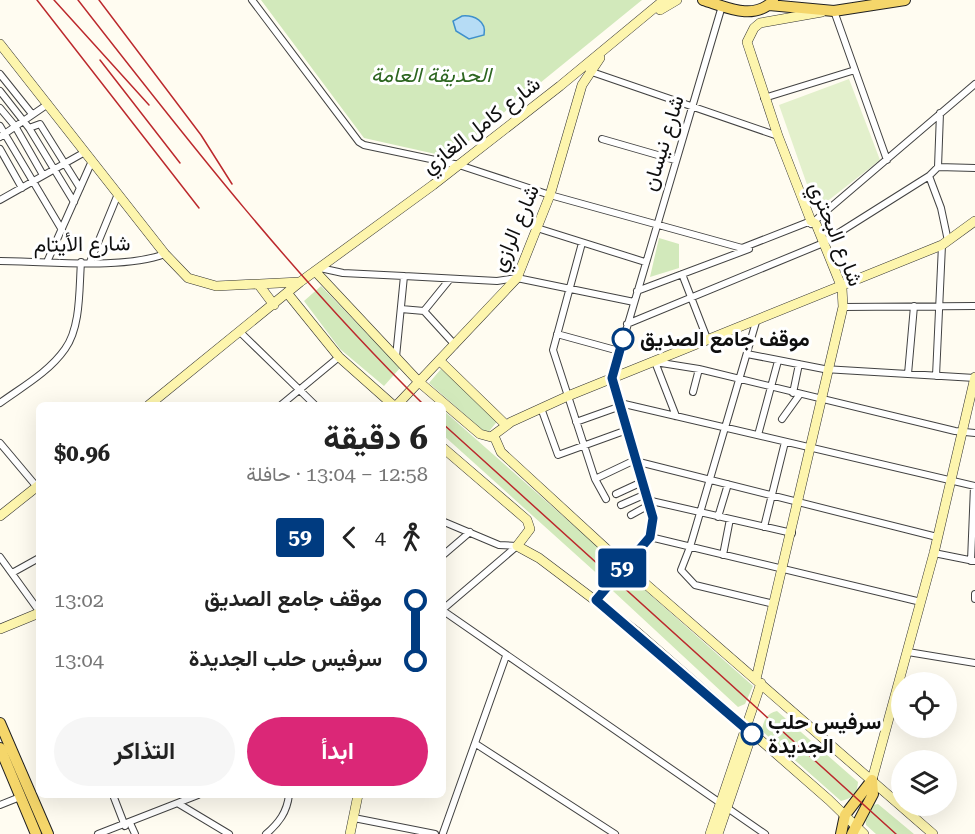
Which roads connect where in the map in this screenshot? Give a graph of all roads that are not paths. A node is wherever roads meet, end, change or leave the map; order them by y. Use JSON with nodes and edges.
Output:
{"nodes":[{"id":1,"x":252,"y":0,"type":"edge"},
{"id":2,"x":664,"y":0,"type":"edge"},
{"id":3,"x":677,"y":0,"type":"edge"},
{"id":4,"x":703,"y":0,"type":"edge"},
{"id":5,"x":905,"y":0,"type":"edge"},
{"id":6,"x":886,"y":1,"type":"edge"},
{"id":7,"x":771,"y":3,"type":"edge"},
{"id":8,"x":722,"y":6,"type":"junction"},
{"id":9,"x":834,"y":11,"type":"junction"},
{"id":10,"x":0,"y":44,"type":"edge"},
{"id":11,"x":855,"y":70,"type":"junction"},
{"id":12,"x":589,"y":71,"type":"junction"},
{"id":13,"x":0,"y":74,"type":"edge"},
{"id":14,"x":975,"y":84,"type":"edge"},
{"id":15,"x":560,"y":86,"type":"junction"},
{"id":16,"x":0,"y":91,"type":"edge"},
{"id":17,"x":579,"y":96,"type":"junction"},
{"id":18,"x":764,"y":98,"type":"junction"},
{"id":19,"x":48,"y":104,"type":"junction"},
{"id":20,"x":690,"y":107,"type":"junction"},
{"id":21,"x":0,"y":108,"type":"edge"},
{"id":22,"x":940,"y":113,"type":"junction"},
{"id":23,"x":32,"y":114,"type":"junction"},
{"id":24,"x":23,"y":120,"type":"junction"},
{"id":25,"x":0,"y":126,"type":"edge"},
{"id":26,"x":15,"y":126,"type":"junction"},
{"id":27,"x":29,"y":128,"type":"junction"},
{"id":28,"x":3,"y":135,"type":"edge"},
{"id":29,"x":778,"y":136,"type":"junction"},
{"id":30,"x":602,"y":139,"type":"dead end"},
{"id":31,"x":0,"y":149,"type":"edge"},
{"id":32,"x":85,"y":152,"type":"junction"},
{"id":33,"x":675,"y":160,"type":"junction"},
{"id":34,"x":887,"y":160,"type":"junction"},
{"id":35,"x":92,"y":161,"type":"junction"},
{"id":36,"x":66,"y":162,"type":"junction"},
{"id":37,"x":459,"y":165,"type":"junction"},
{"id":38,"x":938,"y":167,"type":"junction"},
{"id":39,"x":975,"y":168,"type":"edge"},
{"id":40,"x":54,"y":169,"type":"junction"},
{"id":41,"x":44,"y":175,"type":"junction"},
{"id":42,"x":929,"y":176,"type":"junction"},
{"id":43,"x":33,"y":181,"type":"junction"},
{"id":44,"x":22,"y":188,"type":"junction"},
{"id":45,"x":80,"y":188,"type":"junction"},
{"id":46,"x":118,"y":194,"type":"junction"},
{"id":47,"x":550,"y":195,"type":"junction"},
{"id":48,"x":0,"y":199,"type":"edge"},
{"id":49,"x":74,"y":202,"type":"junction"},
{"id":50,"x":975,"y":221,"type":"edge"},
{"id":51,"x":812,"y":222,"type":"junction"},
{"id":52,"x":656,"y":225,"type":"junction"},
{"id":53,"x":537,"y":228,"type":"junction"},
{"id":54,"x":62,"y":230,"type":"junction"},
{"id":55,"x":824,"y":242,"type":"junction"},
{"id":56,"x":582,"y":243,"type":"junction"},
{"id":57,"x":945,"y":243,"type":"junction"},
{"id":58,"x":165,"y":254,"type":"junction"},
{"id":59,"x":0,"y":261,"type":"edge"},
{"id":60,"x":47,"y":262,"type":"junction"},
{"id":61,"x":81,"y":262,"type":"junction"},
{"id":62,"x":90,"y":262,"type":"junction"},
{"id":63,"x":645,"y":262,"type":"junction"},
{"id":64,"x":317,"y":269,"type":"junction"},
{"id":65,"x":682,"y":274,"type":"junction"},
{"id":66,"x":404,"y":276,"type":"junction"},
{"id":67,"x":517,"y":278,"type":"junction"},
{"id":68,"x":450,"y":279,"type":"junction"},
{"id":69,"x":300,"y":282,"type":"junction"},
{"id":70,"x":260,"y":285,"type":"junction"},
{"id":71,"x":841,"y":287,"type":"junction"},
{"id":72,"x":570,"y":289,"type":"junction"},
{"id":73,"x":637,"y":291,"type":"junction"},
{"id":74,"x":288,"y":294,"type":"junction"},
{"id":75,"x":691,"y":298,"type":"junction"},
{"id":76,"x":634,"y":302,"type":"junction"},
{"id":77,"x":274,"y":305,"type":"junction"},
{"id":78,"x":914,"y":306,"type":"junction"},
{"id":79,"x":939,"y":306,"type":"junction"},
{"id":80,"x":975,"y":306,"type":"edge"},
{"id":81,"x":843,"y":307,"type":"junction"},
{"id":82,"x":400,"y":309,"type":"junction"},
{"id":83,"x":424,"y":311,"type":"junction"},
{"id":84,"x":756,"y":322,"type":"junction"},
{"id":85,"x":627,"y":324,"type":"junction"},
{"id":86,"x":240,"y":332,"type":"junction"},
{"id":87,"x":557,"y":334,"type":"junction"},
{"id":88,"x":708,"y":341,"type":"junction"},
{"id":89,"x":456,"y":345,"type":"junction"},
{"id":90,"x":619,"y":351,"type":"junction"},
{"id":91,"x":747,"y":354,"type":"junction"},
{"id":92,"x":339,"y":357,"type":"junction"},
{"id":93,"x":396,"y":357,"type":"junction"},
{"id":94,"x":440,"y":361,"type":"junction"},
{"id":95,"x":778,"y":361,"type":"junction"},
{"id":96,"x":655,"y":362,"type":"junction"},
{"id":97,"x":799,"y":364,"type":"junction"},
{"id":98,"x":699,"y":369,"type":"junction"},
{"id":99,"x":829,"y":370,"type":"junction"},
{"id":100,"x":908,"y":375,"type":"junction"},
{"id":101,"x":936,"y":376,"type":"junction"},
{"id":102,"x":975,"y":377,"type":"edge"},
{"id":103,"x":612,"y":378,"type":"junction"},
{"id":104,"x":740,"y":380,"type":"junction"},
{"id":105,"x":419,"y":382,"type":"junction"},
{"id":106,"x":771,"y":387,"type":"junction"},
{"id":107,"x":301,"y":390,"type":"junction"},
{"id":108,"x":693,"y":392,"type":"dead end"},
{"id":109,"x":796,"y":393,"type":"junction"},
{"id":110,"x":568,"y":396,"type":"junction"},
{"id":111,"x":823,"y":400,"type":"junction"},
{"id":112,"x":156,"y":402,"type":"edge"},
{"id":113,"x":285,"y":402,"type":"edge"},
{"id":114,"x":312,"y":402,"type":"edge"},
{"id":115,"x":392,"y":402,"type":"edge"},
{"id":116,"x":398,"y":402,"type":"edge"},
{"id":117,"x":442,"y":402,"type":"edge"},
{"id":118,"x":0,"y":403,"type":"edge"},
{"id":119,"x":446,"y":405,"type":"edge"},
{"id":120,"x":621,"y":405,"type":"junction"},
{"id":121,"x":541,"y":408,"type":"junction"},
{"id":122,"x":676,"y":416,"type":"junction"},
{"id":123,"x":782,"y":419,"type":"dead end"},
{"id":124,"x":576,"y":422,"type":"junction"},
{"id":125,"x":506,"y":425,"type":"junction"},
{"id":126,"x":725,"y":428,"type":"junction"},
{"id":127,"x":627,"y":430,"type":"junction"},
{"id":128,"x":963,"y":432,"type":"junction"},
{"id":129,"x":975,"y":433,"type":"edge"},
{"id":130,"x":758,"y":435,"type":"junction"},
{"id":131,"x":494,"y":436,"type":"junction"},
{"id":132,"x":0,"y":442,"type":"edge"},
{"id":133,"x":785,"y":442,"type":"junction"},
{"id":134,"x":583,"y":445,"type":"junction"},
{"id":135,"x":812,"y":448,"type":"junction"},
{"id":136,"x":446,"y":450,"type":"edge"},
{"id":137,"x":635,"y":460,"type":"junction"},
{"id":138,"x":595,"y":479,"type":"junction"},
{"id":139,"x":708,"y":479,"type":"junction"},
{"id":140,"x":952,"y":481,"type":"junction"},
{"id":141,"x":642,"y":482,"type":"junction"},
{"id":142,"x":36,"y":484,"type":"edge"},
{"id":143,"x":728,"y":484,"type":"junction"},
{"id":144,"x":974,"y":486,"type":"edge"},
{"id":145,"x":36,"y":488,"type":"edge"},
{"id":146,"x":616,"y":494,"type":"dead end"},
{"id":147,"x":771,"y":495,"type":"junction"},
{"id":148,"x":606,"y":499,"type":"dead end"},
{"id":149,"x":647,"y":500,"type":"junction"},
{"id":150,"x":799,"y":502,"type":"junction"},
{"id":151,"x":621,"y":505,"type":"dead end"},
{"id":152,"x":700,"y":513,"type":"junction"},
{"id":153,"x":631,"y":515,"type":"dead end"},
{"id":154,"x":0,"y":516,"type":"edge"},
{"id":155,"x":718,"y":517,"type":"junction"},
{"id":156,"x":730,"y":519,"type":"junction"},
{"id":157,"x":446,"y":523,"type":"edge"},
{"id":158,"x":764,"y":527,"type":"junction"},
{"id":159,"x":470,"y":532,"type":"junction"},
{"id":160,"x":792,"y":533,"type":"junction"},
{"id":161,"x":650,"y":537,"type":"junction"},
{"id":162,"x":937,"y":537,"type":"junction"},
{"id":163,"x":518,"y":546,"type":"junction"},
{"id":164,"x":690,"y":548,"type":"junction"},
{"id":165,"x":446,"y":553,"type":"edge"},
{"id":166,"x":934,"y":553,"type":"junction"},
{"id":167,"x":723,"y":555,"type":"junction"},
{"id":168,"x":0,"y":557,"type":"edge"},
{"id":169,"x":36,"y":560,"type":"edge"},
{"id":170,"x":973,"y":561,"type":"edge"},
{"id":171,"x":625,"y":566,"type":"junction"},
{"id":172,"x":783,"y":569,"type":"junction"},
{"id":173,"x":12,"y":573,"type":"junction"},
{"id":174,"x":975,"y":594,"type":"edge"},
{"id":175,"x":975,"y":599,"type":"edge"},
{"id":176,"x":596,"y":600,"type":"junction"},
{"id":177,"x":921,"y":602,"type":"junction"},
{"id":178,"x":774,"y":604,"type":"junction"},
{"id":179,"x":446,"y":607,"type":"edge"},
{"id":180,"x":36,"y":608,"type":"edge"},
{"id":181,"x":36,"y":613,"type":"edge"},
{"id":182,"x":446,"y":613,"type":"edge"},
{"id":183,"x":0,"y":629,"type":"edge"},
{"id":184,"x":908,"y":652,"type":"junction"},
{"id":185,"x":506,"y":656,"type":"junction"},
{"id":186,"x":975,"y":663,"type":"edge"},
{"id":187,"x":761,"y":683,"type":"junction"},
{"id":188,"x":0,"y":723,"type":"edge"},
{"id":189,"x":750,"y":731,"type":"junction"},
{"id":190,"x":476,"y":744,"type":"junction"},
{"id":191,"x":0,"y":748,"type":"edge"},
{"id":192,"x":872,"y":780,"type":"junction"},
{"id":193,"x":20,"y":797,"type":"junction"},
{"id":194,"x":114,"y":798,"type":"edge"},
{"id":195,"x":192,"y":798,"type":"edge"},
{"id":196,"x":289,"y":798,"type":"edge"},
{"id":197,"x":357,"y":798,"type":"edge"},
{"id":198,"x":179,"y":804,"type":"junction"},
{"id":199,"x":724,"y":804,"type":"junction"},
{"id":200,"x":0,"y":805,"type":"edge"},
{"id":201,"x":845,"y":815,"type":"junction"},
{"id":202,"x":354,"y":818,"type":"junction"},
{"id":203,"x":128,"y":825,"type":"junction"},
{"id":204,"x":853,"y":830,"type":"edge"},
{"id":205,"x":36,"y":834,"type":"edge"},
{"id":206,"x":48,"y":834,"type":"edge"},
{"id":207,"x":98,"y":834,"type":"edge"},
{"id":208,"x":135,"y":834,"type":"edge"},
{"id":209,"x":229,"y":834,"type":"edge"},
{"id":210,"x":266,"y":834,"type":"edge"},
{"id":211,"x":350,"y":834,"type":"edge"},
{"id":212,"x":435,"y":834,"type":"edge"},
{"id":213,"x":443,"y":834,"type":"edge"},
{"id":214,"x":615,"y":834,"type":"edge"},
{"id":215,"x":710,"y":834,"type":"edge"},
{"id":216,"x":718,"y":834,"type":"edge"},
{"id":217,"x":765,"y":834,"type":"edge"},
{"id":218,"x":841,"y":834,"type":"edge"},
{"id":219,"x":864,"y":834,"type":"edge"},
{"id":220,"x":933,"y":834,"type":"edge"}],
"edges":[{"from":1,"to":37,"type":"street"},
{"from":2,"to":15,"type":"main road","name":"شارع كامل الغازي"},
{"from":3,"to":12,"type":"main road"},
{"from":4,"to":8,"type":"main road"},
{"from":5,"to":6,"type":"main road"},
{"from":6,"to":9,"type":"main road"},
{"from":7,"to":8,"type":"main road"},
{"from":7,"to":9,"type":"main road"},
{"from":8,"to":20,"type":"street","name":"شارع نيسان"},
{"from":9,"to":11,"type":"street"},
{"from":9,"to":18,"type":"main road","name":"شارع البحتري"},
{"from":10,"to":19,"type":"main road"},
{"from":11,"to":18,"type":"street"},
{"from":11,"to":34,"type":"street"},
{"from":12,"to":17,"type":"main road"},
{"from":12,"to":20,"type":"street"},
{"from":13,"to":23,"type":"street"},
{"from":14,"to":22,"type":"street"},
{"from":15,"to":17,"type":"main road"},
{"from":15,"to":37,"type":"main road","name":"شارع كامل الغازي"},
{"from":16,"to":24,"type":"street"},
{"from":17,"to":47,"type":"main road","name":"شارع الرازي"},
{"from":18,"to":29,"type":"main road","name":"شارع البحتري"},
{"from":19,"to":23,"type":"street"},
{"from":19,"to":32,"type":"main road"},
{"from":20,"to":29,"type":"street"},
{"from":20,"to":33,"type":"street","name":"شارع نيسان"},
{"from":21,"to":26,"type":"street"},
{"from":22,"to":34,"type":"street"},
{"from":22,"to":38,"type":"street"},
{"from":23,"to":24,"type":"street"},
{"from":24,"to":26,"type":"street"},
{"from":24,"to":27,"type":"street"},
{"from":25,"to":28,"type":"street"},
{"from":26,"to":28,"type":"street"},
{"from":26,"to":41,"type":"street"},
{"from":27,"to":36,"type":"street"},
{"from":27,"to":40,"type":"street"},
{"from":28,"to":43,"type":"street"},
{"from":29,"to":51,"type":"main road","name":"شارع البحتري"},
{"from":30,"to":33,"type":"street"},
{"from":31,"to":44,"type":"street"},
{"from":32,"to":35,"type":"main road"},
{"from":32,"to":36,"type":"street"},
{"from":33,"to":52,"type":"street","name":"شارع نيسان"},
{"from":34,"to":51,"type":"street"},
{"from":35,"to":45,"type":"street"},
{"from":35,"to":46,"type":"main road"},
{"from":36,"to":40,"type":"street"},
{"from":36,"to":45,"type":"street"},
{"from":37,"to":47,"type":"street"},
{"from":37,"to":64,"type":"main road","name":"شارع كامل الغازي"},
{"from":38,"to":39,"type":"street"},
{"from":38,"to":42,"type":"street"},
{"from":40,"to":41,"type":"street"},
{"from":40,"to":49,"type":"street"},
{"from":41,"to":43,"type":"street"},
{"from":42,"to":55,"type":"street"},
{"from":42,"to":57,"type":"street"},
{"from":43,"to":44,"type":"street"},
{"from":43,"to":54,"type":"street"},
{"from":44,"to":48,"type":"street"},
{"from":45,"to":49,"type":"street"},
{"from":46,"to":58,"type":"main road"},
{"from":46,"to":62,"type":"street"},
{"from":47,"to":52,"type":"street"},
{"from":47,"to":53,"type":"main road","name":"شارع الرازي"},
{"from":49,"to":54,"type":"street"},
{"from":50,"to":57,"type":"main road"},
{"from":51,"to":52,"type":"street"},
{"from":51,"to":55,"type":"main road","name":"شارع البحتري"},
{"from":51,"to":65,"type":"street"},
{"from":52,"to":63,"type":"street","name":"شارع نيسان"},
{"from":53,"to":56,"type":"street"},
{"from":53,"to":67,"type":"main road","name":"شارع الرازي"},
{"from":54,"to":60,"type":"street"},
{"from":55,"to":71,"type":"main road","name":"شارع البحتري"},
{"from":55,"to":75,"type":"street"},
{"from":56,"to":63,"type":"street"},
{"from":56,"to":72,"type":"street"},
{"from":57,"to":71,"type":"main road"},
{"from":57,"to":79,"type":"street"},
{"from":58,"to":62,"type":"street","name":"شارع الأيتام"},
{"from":58,"to":70,"type":"main road"},
{"from":59,"to":60,"type":"street","name":"شارع الأيتام"},
{"from":60,"to":61,"type":"street","name":"شارع الأيتام"},
{"from":61,"to":62,"type":"street","name":"شارع الأيتام"},
{"from":61,"to":118,"type":"street"},
{"from":63,"to":73,"type":"street","name":"شارع نيسان"},
{"from":64,"to":66,"type":"street"},
{"from":64,"to":69,"type":"main road","name":"شارع كامل الغازي"},
{"from":64,"to":93,"type":"main road"},
{"from":65,"to":73,"type":"street"},
{"from":65,"to":75,"type":"street"},
{"from":66,"to":68,"type":"street"},
{"from":66,"to":82,"type":"street"},
{"from":67,"to":68,"type":"street"},
{"from":67,"to":72,"type":"street"},
{"from":67,"to":89,"type":"main road","name":"شارع الرازي"},
{"from":68,"to":83,"type":"street"},
{"from":69,"to":70,"type":"main road"},
{"from":69,"to":74,"type":"main road","name":"شارع كامل الغازي"},
{"from":70,"to":77,"type":"main road"},
{"from":71,"to":81,"type":"main road","name":"شارع البحتري"},
{"from":71,"to":84,"type":"main road"},
{"from":72,"to":76,"type":"street"},
{"from":72,"to":87,"type":"street"},
{"from":73,"to":76,"type":"street","name":"شارع نيسان"},
{"from":74,"to":77,"type":"main road","name":"شارع كامل الغازي"},
{"from":74,"to":92,"type":"main road"},
{"from":75,"to":85,"type":"street"},
{"from":75,"to":88,"type":"street"},
{"from":76,"to":85,"type":"street"},
{"from":77,"to":86,"type":"main road","name":"شارع كامل الغازي"},
{"from":78,"to":79,"type":"street"},
{"from":78,"to":81,"type":"street"},
{"from":78,"to":100,"type":"street"},
{"from":79,"to":80,"type":"street"},
{"from":79,"to":101,"type":"street"},
{"from":81,"to":99,"type":"main road","name":"شارع البحتري"},
{"from":82,"to":83,"type":"street"},
{"from":82,"to":93,"type":"street"},
{"from":83,"to":89,"type":"street"},
{"from":84,"to":88,"type":"main road"},
{"from":84,"to":91,"type":"street"},
{"from":85,"to":90,"type":"street"},
{"from":86,"to":107,"type":"street"},
{"from":86,"to":112,"type":"main road","name":"شارع كامل الغازي"},
{"from":87,"to":90,"type":"street"},
{"from":87,"to":110,"type":"street"},
{"from":88,"to":96,"type":"main road"},
{"from":89,"to":94,"type":"main road","name":"شارع الرازي"},
{"from":90,"to":103,"type":"street"},
{"from":91,"to":95,"type":"street"},
{"from":91,"to":104,"type":"street"},
{"from":92,"to":107,"type":"street"},
{"from":92,"to":115,"type":"main road"},
{"from":93,"to":105,"type":"main road"},
{"from":94,"to":105,"type":"main road","name":"شارع الرازي"},
{"from":94,"to":125,"type":"main road"},
{"from":95,"to":97,"type":"street"},
{"from":95,"to":106,"type":"street"},
{"from":96,"to":98,"type":"street"},
{"from":96,"to":103,"type":"main road"},
{"from":96,"to":122,"type":"street"},
{"from":97,"to":99,"type":"street"},
{"from":97,"to":109,"type":"street"},
{"from":98,"to":104,"type":"street"},
{"from":98,"to":108,"type":"street"},
{"from":99,"to":100,"type":"street"},
{"from":99,"to":111,"type":"main road","name":"شارع البحتري"},
{"from":100,"to":101,"type":"street"},
{"from":101,"to":102,"type":"street"},
{"from":102,"to":128,"type":"main road"},
{"from":103,"to":110,"type":"main road"},
{"from":103,"to":120,"type":"street"},
{"from":104,"to":106,"type":"street"},
{"from":104,"to":126,"type":"street"},
{"from":105,"to":116,"type":"main road","name":"شارع الرازي"},
{"from":105,"to":117,"type":"main road"},
{"from":106,"to":109,"type":"street"},
{"from":106,"to":130,"type":"street"},
{"from":107,"to":113,"type":"street"},
{"from":107,"to":114,"type":"street"},
{"from":109,"to":111,"type":"street"},
{"from":109,"to":123,"type":"street"},
{"from":110,"to":121,"type":"main road"},
{"from":110,"to":124,"type":"street"},
{"from":111,"to":128,"type":"street"},
{"from":111,"to":135,"type":"main road","name":"شارع البحتري"},
{"from":119,"to":131,"type":"main road"},
{"from":120,"to":122,"type":"street"},
{"from":120,"to":124,"type":"street"},
{"from":120,"to":127,"type":"street"},
{"from":121,"to":125,"type":"main road"},
{"from":121,"to":134,"type":"street"},
{"from":122,"to":126,"type":"street"},
{"from":124,"to":134,"type":"street"},
{"from":125,"to":131,"type":"main road"},
{"from":126,"to":130,"type":"street"},
{"from":126,"to":139,"type":"street"},
{"from":127,"to":134,"type":"street"},
{"from":127,"to":137,"type":"street"},
{"from":128,"to":129,"type":"street"},
{"from":128,"to":140,"type":"main road"},
{"from":130,"to":133,"type":"street"},
{"from":131,"to":171,"type":"main road"},
{"from":132,"to":142,"type":"street"},
{"from":133,"to":135,"type":"street"},
{"from":133,"to":147,"type":"street"},
{"from":134,"to":138,"type":"street"},
{"from":135,"to":140,"type":"street"},
{"from":135,"to":150,"type":"main road","name":"شارع البحتري"},
{"from":136,"to":163,"type":"main road"},
{"from":137,"to":138,"type":"street"},
{"from":137,"to":139,"type":"street"},
{"from":137,"to":141,"type":"street"},
{"from":138,"to":148,"type":"street"},
{"from":139,"to":143,"type":"street"},
{"from":139,"to":152,"type":"street"},
{"from":140,"to":144,"type":"street"},
{"from":140,"to":162,"type":"main road"},
{"from":141,"to":146,"type":"street"},
{"from":141,"to":149,"type":"street"},
{"from":143,"to":147,"type":"street"},
{"from":143,"to":155,"type":"street"},
{"from":144,"to":170,"type":"street"},
{"from":145,"to":154,"type":"main road"},
{"from":147,"to":150,"type":"street"},
{"from":147,"to":158,"type":"street"},
{"from":149,"to":151,"type":"street"},
{"from":149,"to":152,"type":"street"},
{"from":149,"to":153,"type":"street"},
{"from":149,"to":161,"type":"street"},
{"from":150,"to":160,"type":"main road","name":"شارع البحتري"},
{"from":150,"to":162,"type":"street"},
{"from":152,"to":155,"type":"street"},
{"from":152,"to":164,"type":"street"},
{"from":155,"to":156,"type":"street"},
{"from":156,"to":158,"type":"street"},
{"from":156,"to":167,"type":"street"},
{"from":157,"to":159,"type":"street"},
{"from":158,"to":160,"type":"street"},
{"from":159,"to":163,"type":"street"},
{"from":159,"to":165,"type":"street"},
{"from":160,"to":172,"type":"main road","name":"شارع البحتري"},
{"from":161,"to":164,"type":"street"},
{"from":161,"to":171,"type":"street"},
{"from":162,"to":166,"type":"main road"},
{"from":163,"to":176,"type":"main road"},
{"from":163,"to":179,"type":"street"},
{"from":164,"to":167,"type":"street"},
{"from":164,"to":178,"type":"street"},
{"from":166,"to":170,"type":"street"},
{"from":166,"to":177,"type":"main road"},
{"from":167,"to":172,"type":"street"},
{"from":168,"to":173,"type":"street"},
{"from":169,"to":173,"type":"street"},
{"from":171,"to":176,"type":"street"},
{"from":171,"to":187,"type":"main road"},
{"from":172,"to":177,"type":"street"},
{"from":172,"to":178,"type":"main road","name":"شارع البحتري"},
{"from":173,"to":180,"type":"street"},
{"from":174,"to":175,"type":"street"},
{"from":176,"to":189,"type":"main road"},
{"from":177,"to":184,"type":"main road"},
{"from":178,"to":187,"type":"main road","name":"شارع البحتري"},
{"from":181,"to":183,"type":"main road"},
{"from":182,"to":185,"type":"street"},
{"from":184,"to":186,"type":"street"},
{"from":184,"to":192,"type":"main road"},
{"from":185,"to":190,"type":"street"},
{"from":185,"to":199,"type":"street"},
{"from":187,"to":189,"type":"main road","name":"شارع البحتري"},
{"from":187,"to":192,"type":"main road"},
{"from":188,"to":206,"type":"main road"},
{"from":189,"to":199,"type":"main road","name":"شارع البحتري"},
{"from":189,"to":201,"type":"main road"},
{"from":190,"to":213,"type":"street"},
{"from":190,"to":214,"type":"street"},
{"from":191,"to":193,"type":"main road"},
{"from":192,"to":201,"type":"main road"},
{"from":192,"to":204,"type":"main road"},
{"from":192,"to":220,"type":"main road"},
{"from":193,"to":200,"type":"street"},
{"from":193,"to":205,"type":"main road"},
{"from":194,"to":203,"type":"street"},
{"from":195,"to":198,"type":"street"},
{"from":196,"to":210,"type":"street"},
{"from":197,"to":202,"type":"main road"},
{"from":198,"to":203,"type":"street"},
{"from":198,"to":209,"type":"street"},
{"from":199,"to":215,"type":"main road","name":"شارع البحتري"},
{"from":199,"to":216,"type":"main road"},
{"from":199,"to":217,"type":"street"},
{"from":201,"to":204,"type":"main road"},
{"from":201,"to":218,"type":"main road"},
{"from":202,"to":211,"type":"main road"},
{"from":202,"to":212,"type":"street"},
{"from":203,"to":207,"type":"street"},
{"from":203,"to":208,"type":"street"},
{"from":204,"to":219,"type":"main road"}]}
